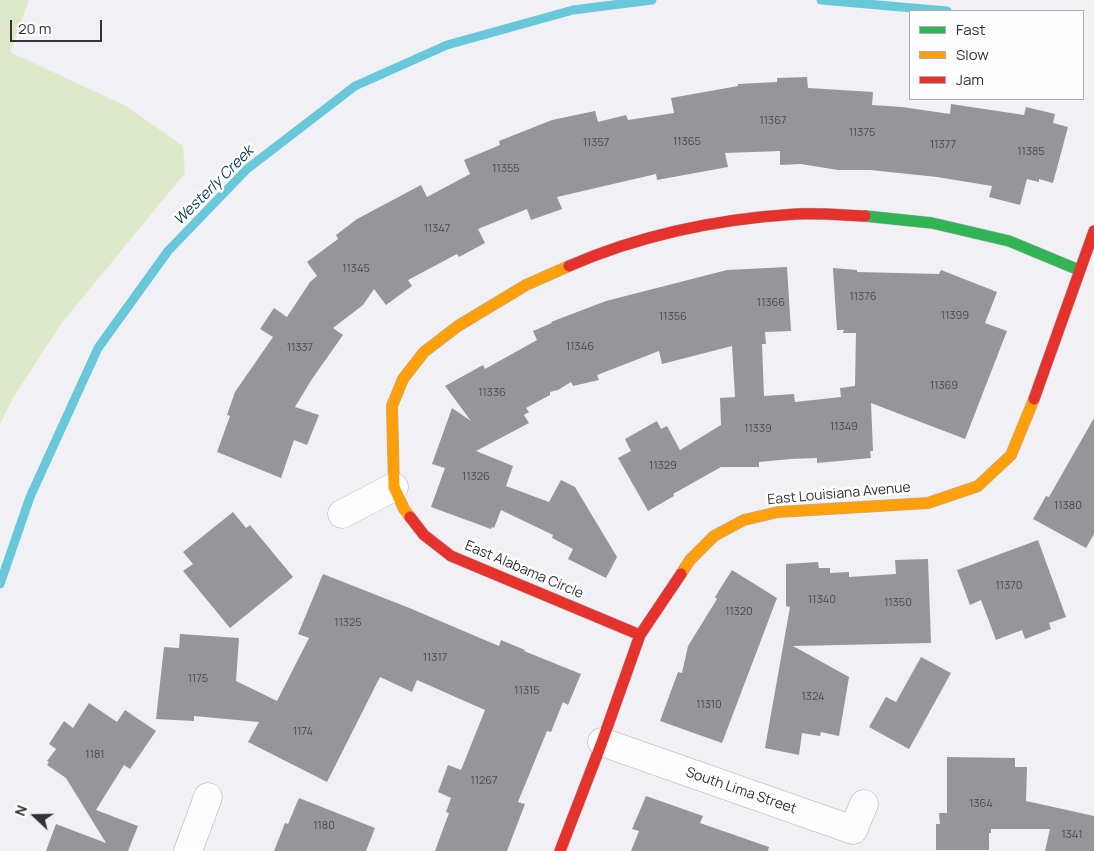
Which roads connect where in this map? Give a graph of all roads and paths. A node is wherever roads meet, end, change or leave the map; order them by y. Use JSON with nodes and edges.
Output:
{"nodes":[{"id":1,"x":1094,"y":231,"type":"edge"},
{"id":2,"x":1079,"y":270,"type":"junction"},
{"id":3,"x":394,"y":487,"type":"junction"},
{"id":4,"x":342,"y":514,"type":"dead end"},
{"id":5,"x":640,"y":635,"type":"junction"},
{"id":6,"x":602,"y":742,"type":"junction"},
{"id":7,"x":208,"y":797,"type":"dead end"},
{"id":8,"x":864,"y":804,"type":"dead end"},
{"id":9,"x":188,"y":851,"type":"edge"},
{"id":10,"x":560,"y":851,"type":"edge"}],
"edges":[{"from":1,"to":2,"type":"street","name":"East Louisiana Avenue"},
{"from":2,"to":3,"type":"street","name":"East Alabama Circle"},
{"from":2,"to":5,"type":"street","name":"East Louisiana Avenue"},
{"from":3,"to":4,"type":"street"},
{"from":3,"to":5,"type":"street","name":"East Alabama Circle"},
{"from":5,"to":6,"type":"street","name":"East Louisiana Avenue"},
{"from":6,"to":8,"type":"street","name":"South Lima Street"},
{"from":6,"to":10,"type":"street","name":"East Louisiana Avenue"},
{"from":7,"to":9,"type":"street"}]}
